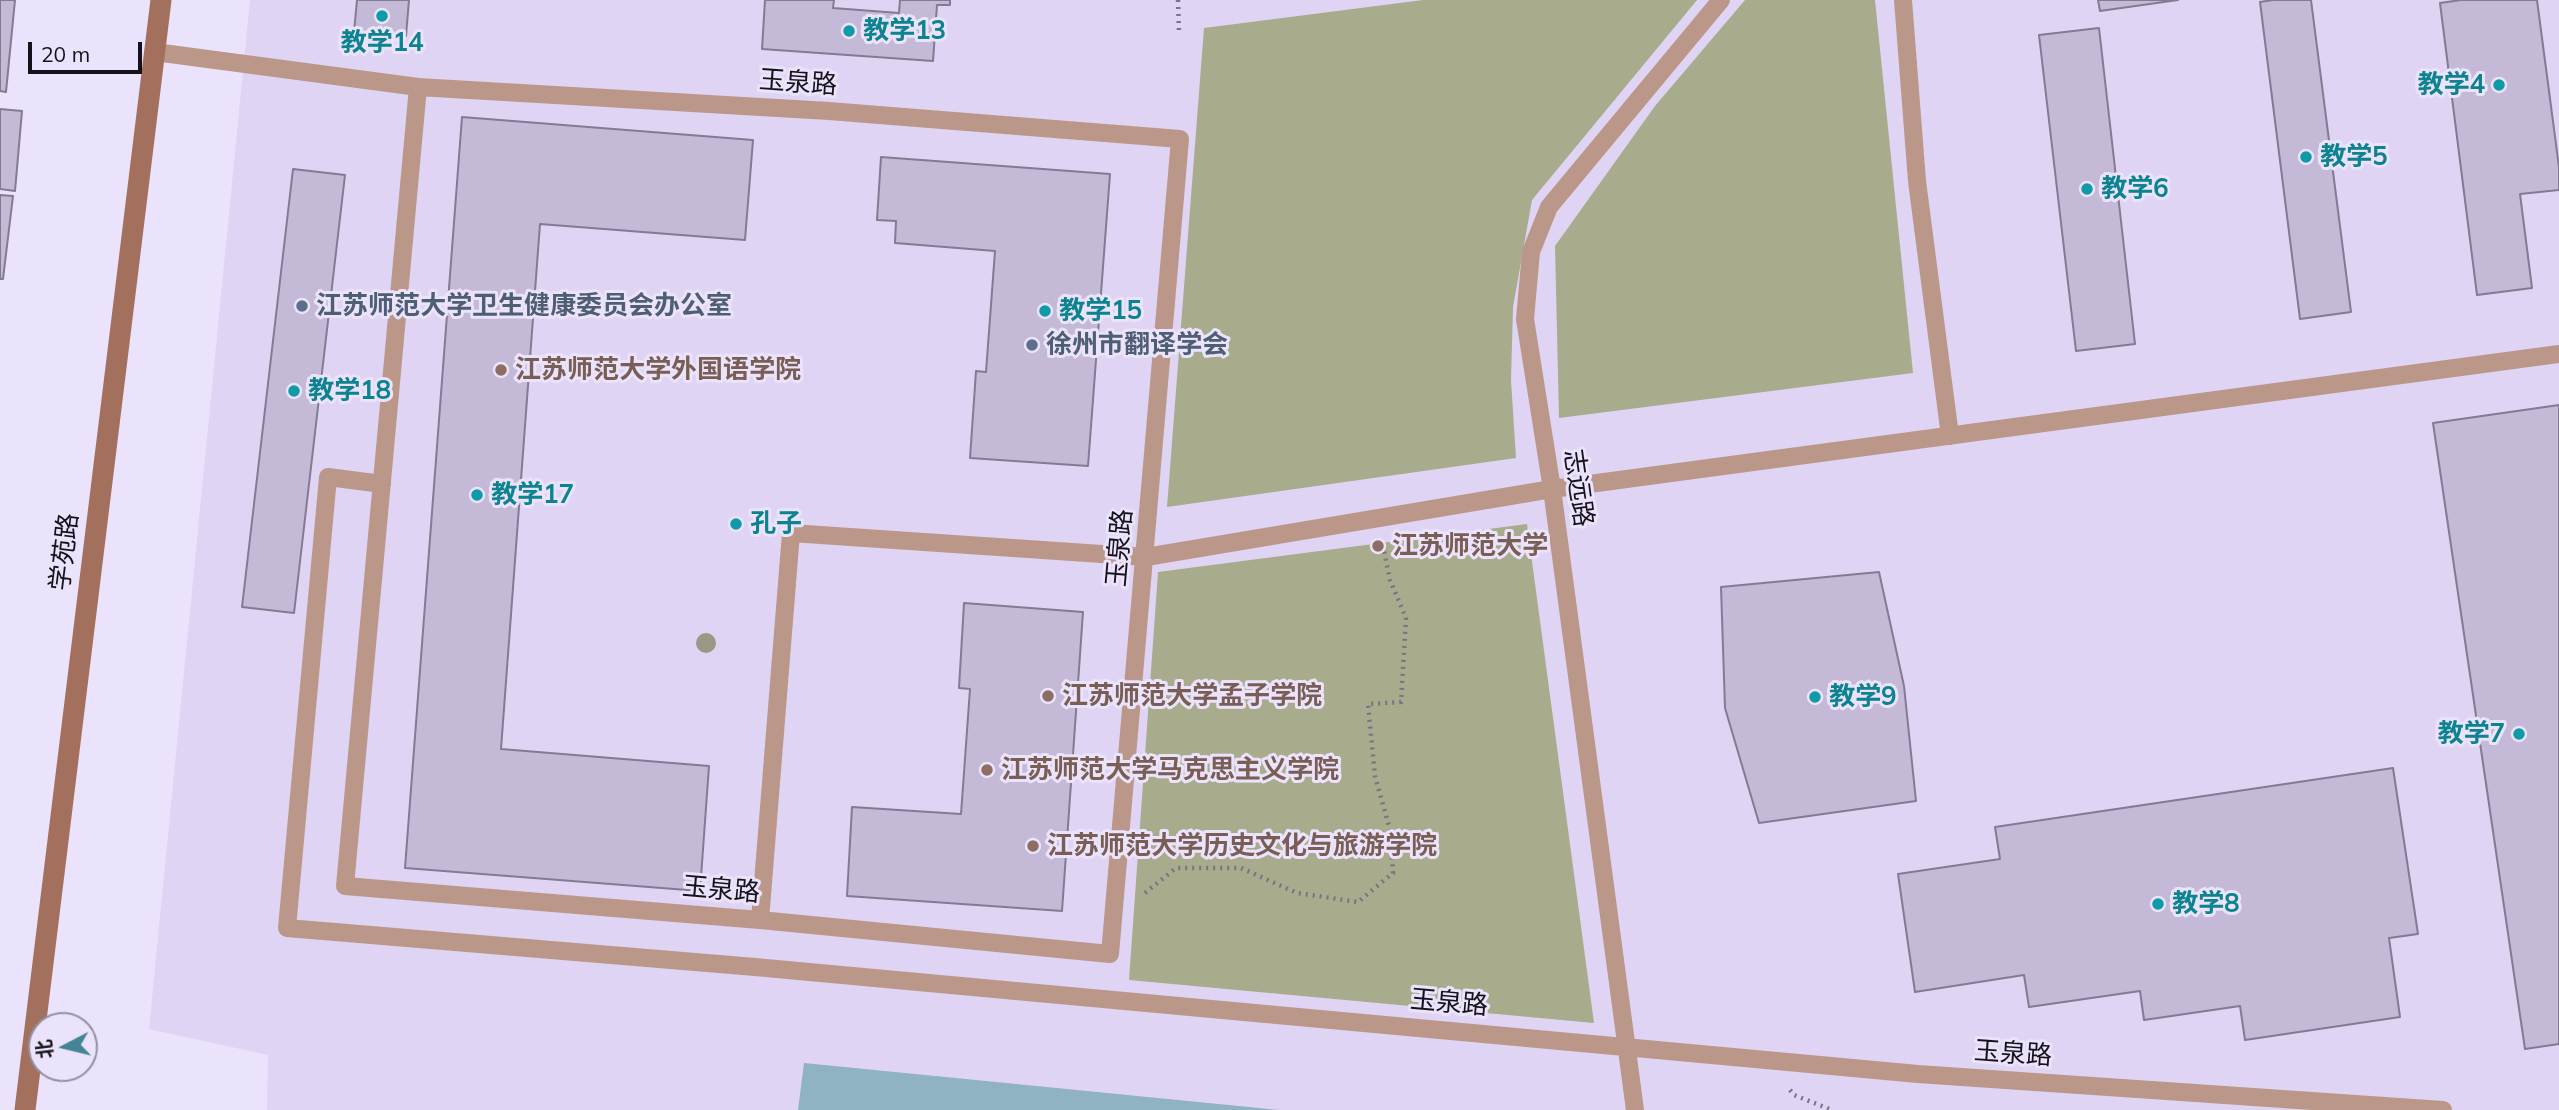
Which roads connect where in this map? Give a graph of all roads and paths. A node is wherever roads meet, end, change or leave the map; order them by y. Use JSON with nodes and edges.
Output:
{"nodes":[{"id":1,"x":161,"y":0,"type":"edge"},
{"id":2,"x":1178,"y":0,"type":"edge"},
{"id":3,"x":1721,"y":0,"type":"edge"},
{"id":4,"x":1903,"y":0,"type":"edge"},
{"id":5,"x":1179,"y":32,"type":"dead end"},
{"id":6,"x":155,"y":52,"type":"junction"},
{"id":7,"x":418,"y":87,"type":"junction"},
{"id":8,"x":2559,"y":354,"type":"edge"},
{"id":9,"x":1950,"y":436,"type":"junction"},
{"id":10,"x":382,"y":484,"type":"junction"},
{"id":11,"x":1552,"y":489,"type":"junction"},
{"id":12,"x":1377,"y":517,"type":"junction"},
{"id":13,"x":1146,"y":556,"type":"junction"},
{"id":14,"x":1113,"y":919,"type":"junction"},
{"id":15,"x":760,"y":920,"type":"junction"},
{"id":16,"x":1626,"y":1045,"type":"junction"},
{"id":17,"x":25,"y":1110,"type":"edge"},
{"id":18,"x":1635,"y":1110,"type":"edge"},
{"id":19,"x":2443,"y":1110,"type":"edge"}],
"edges":[{"from":1,"to":6,"type":"street","name":"学苑路"},
{"from":2,"to":5,"type":"path"},
{"from":3,"to":11,"type":"lane","name":"志远路"},
{"from":4,"to":9,"type":"lane"},
{"from":6,"to":7,"type":"lane"},
{"from":6,"to":17,"type":"street","name":"学苑路"},
{"from":7,"to":10,"type":"lane","name":"玉泉路"},
{"from":7,"to":13,"type":"lane","name":"玉泉路"},
{"from":8,"to":9,"type":"lane"},
{"from":9,"to":11,"type":"lane"},
{"from":10,"to":15,"type":"lane","name":"玉泉路"},
{"from":10,"to":16,"type":"lane","name":"玉泉路"},
{"from":11,"to":12,"type":"lane"},
{"from":11,"to":16,"type":"lane","name":"志远路"},
{"from":12,"to":13,"type":"lane"},
{"from":12,"to":14,"type":"path"},
{"from":13,"to":14,"type":"lane","name":"玉泉路"},
{"from":13,"to":15,"type":"lane"},
{"from":14,"to":15,"type":"lane","name":"玉泉路"},
{"from":16,"to":18,"type":"lane","name":"志远路"},
{"from":16,"to":19,"type":"lane","name":"玉泉路"}]}
